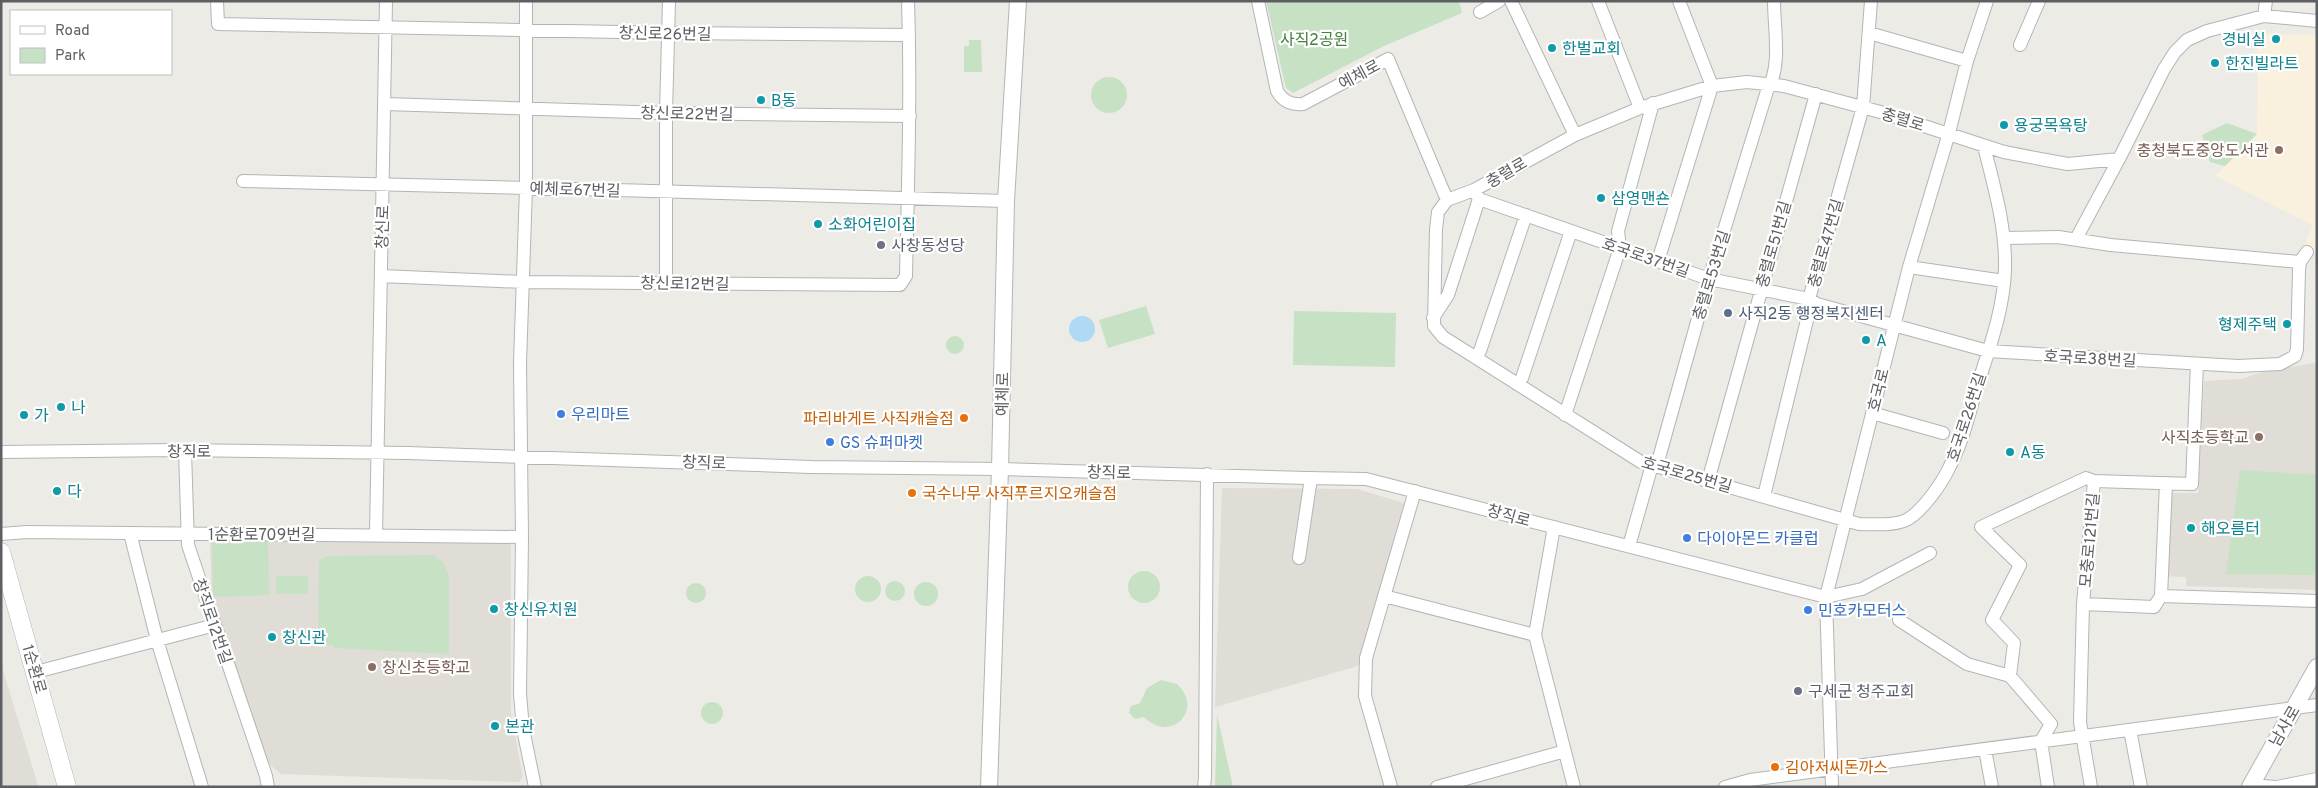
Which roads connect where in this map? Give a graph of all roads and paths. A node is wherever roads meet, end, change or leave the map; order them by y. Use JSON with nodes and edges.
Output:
{"nodes":[{"id":1,"x":217,"y":1,"type":"edge"},
{"id":2,"x":386,"y":1,"type":"edge"},
{"id":3,"x":526,"y":1,"type":"edge"},
{"id":4,"x":669,"y":1,"type":"edge"},
{"id":5,"x":908,"y":1,"type":"edge"},
{"id":6,"x":1018,"y":1,"type":"edge"},
{"id":7,"x":1258,"y":1,"type":"edge"},
{"id":8,"x":1499,"y":1,"type":"edge"},
{"id":9,"x":1511,"y":1,"type":"edge"},
{"id":10,"x":1598,"y":1,"type":"edge"},
{"id":11,"x":1679,"y":1,"type":"edge"},
{"id":12,"x":1774,"y":1,"type":"edge"},
{"id":13,"x":1871,"y":1,"type":"edge"},
{"id":14,"x":1987,"y":1,"type":"edge"},
{"id":15,"x":2039,"y":1,"type":"edge"},
{"id":16,"x":2266,"y":1,"type":"edge"},
{"id":17,"x":1480,"y":12,"type":"dead end"},
{"id":18,"x":2264,"y":16,"type":"junction"},
{"id":19,"x":2317,"y":21,"type":"edge"},
{"id":20,"x":386,"y":28,"type":"junction"},
{"id":21,"x":525,"y":30,"type":"junction"},
{"id":22,"x":668,"y":33,"type":"junction"},
{"id":23,"x":1869,"y":33,"type":"junction"},
{"id":24,"x":909,"y":35,"type":"junction"},
{"id":25,"x":2020,"y":45,"type":"dead end"},
{"id":26,"x":1967,"y":61,"type":"junction"},
{"id":27,"x":1771,"y":84,"type":"junction"},
{"id":28,"x":1712,"y":86,"type":"junction"},
{"id":29,"x":1816,"y":94,"type":"junction"},
{"id":30,"x":1653,"y":103,"type":"junction"},
{"id":31,"x":384,"y":104,"type":"junction"},
{"id":32,"x":1863,"y":107,"type":"junction"},
{"id":33,"x":1640,"y":108,"type":"junction"},
{"id":34,"x":524,"y":109,"type":"junction"},
{"id":35,"x":666,"y":113,"type":"junction"},
{"id":36,"x":910,"y":116,"type":"junction"},
{"id":37,"x":1950,"y":133,"type":"junction"},
{"id":38,"x":1575,"y":135,"type":"junction"},
{"id":39,"x":1984,"y":146,"type":"junction"},
{"id":40,"x":2119,"y":159,"type":"junction"},
{"id":41,"x":243,"y":180,"type":"dead end"},
{"id":42,"x":384,"y":185,"type":"junction"},
{"id":43,"x":526,"y":188,"type":"junction"},
{"id":44,"x":666,"y":193,"type":"junction"},
{"id":45,"x":1476,"y":194,"type":"junction"},
{"id":46,"x":908,"y":198,"type":"junction"},
{"id":47,"x":1006,"y":202,"type":"junction"},
{"id":48,"x":1444,"y":204,"type":"junction"},
{"id":49,"x":1526,"y":215,"type":"junction"},
{"id":50,"x":1571,"y":231,"type":"junction"},
{"id":51,"x":2004,"y":238,"type":"junction"},
{"id":52,"x":2076,"y":239,"type":"junction"},
{"id":53,"x":1620,"y":248,"type":"junction"},
{"id":54,"x":1658,"y":261,"type":"junction"},
{"id":55,"x":1909,"y":267,"type":"junction"},
{"id":56,"x":381,"y":276,"type":"junction"},
{"id":57,"x":1709,"y":279,"type":"junction"},
{"id":58,"x":2004,"y":281,"type":"junction"},
{"id":59,"x":523,"y":282,"type":"junction"},
{"id":60,"x":666,"y":283,"type":"junction"},
{"id":61,"x":1760,"y":289,"type":"junction"},
{"id":62,"x":1809,"y":299,"type":"junction"},
{"id":63,"x":1433,"y":318,"type":"junction"},
{"id":64,"x":1894,"y":326,"type":"junction"},
{"id":65,"x":1988,"y":351,"type":"junction"},
{"id":66,"x":1476,"y":358,"type":"junction"},
{"id":67,"x":2197,"y":364,"type":"junction"},
{"id":68,"x":1517,"y":384,"type":"junction"},
{"id":69,"x":1872,"y":413,"type":"junction"},
{"id":70,"x":1565,"y":415,"type":"junction"},
{"id":71,"x":1943,"y":433,"type":"dead end"},
{"id":72,"x":185,"y":451,"type":"junction"},
{"id":73,"x":1,"y":452,"type":"edge"},
{"id":74,"x":377,"y":452,"type":"junction"},
{"id":75,"x":521,"y":457,"type":"junction"},
{"id":76,"x":1652,"y":465,"type":"junction"},
{"id":77,"x":1000,"y":469,"type":"junction"},
{"id":78,"x":1207,"y":474,"type":"junction"},
{"id":79,"x":1311,"y":478,"type":"junction"},
{"id":80,"x":1708,"y":481,"type":"junction"},
{"id":81,"x":2094,"y":481,"type":"junction"},
{"id":82,"x":2166,"y":484,"type":"junction"},
{"id":83,"x":1415,"y":491,"type":"junction"},
{"id":84,"x":1764,"y":496,"type":"junction"},
{"id":85,"x":1845,"y":518,"type":"junction"},
{"id":86,"x":1554,"y":527,"type":"junction"},
{"id":87,"x":130,"y":533,"type":"junction"},
{"id":88,"x":186,"y":533,"type":"junction"},
{"id":89,"x":1,"y":534,"type":"edge"},
{"id":90,"x":376,"y":534,"type":"junction"},
{"id":91,"x":522,"y":537,"type":"junction"},
{"id":92,"x":1629,"y":546,"type":"junction"},
{"id":93,"x":1,"y":552,"type":"edge"},
{"id":94,"x":1930,"y":553,"type":"dead end"},
{"id":95,"x":1299,"y":558,"type":"dead end"},
{"id":96,"x":1384,"y":596,"type":"junction"},
{"id":97,"x":2160,"y":596,"type":"junction"},
{"id":98,"x":1826,"y":597,"type":"junction"},
{"id":99,"x":2317,"y":601,"type":"edge"},
{"id":100,"x":2083,"y":604,"type":"junction"},
{"id":101,"x":1899,"y":620,"type":"dead end"},
{"id":102,"x":215,"y":625,"type":"junction"},
{"id":103,"x":1535,"y":635,"type":"junction"},
{"id":104,"x":157,"y":640,"type":"junction"},
{"id":105,"x":2317,"y":667,"type":"edge"},
{"id":106,"x":36,"y":672,"type":"junction"},
{"id":107,"x":2010,"y":676,"type":"junction"},
{"id":108,"x":2317,"y":705,"type":"edge"},
{"id":109,"x":2294,"y":708,"type":"junction"},
{"id":110,"x":2130,"y":730,"type":"junction"},
{"id":111,"x":2083,"y":737,"type":"junction"},
{"id":112,"x":2042,"y":741,"type":"junction"},
{"id":113,"x":1985,"y":748,"type":"junction"},
{"id":114,"x":1565,"y":751,"type":"junction"},
{"id":115,"x":1832,"y":770,"type":"junction"},
{"id":116,"x":2317,"y":779,"type":"edge"},
{"id":117,"x":2250,"y":786,"type":"edge"},
{"id":118,"x":67,"y":787,"type":"edge"},
{"id":119,"x":202,"y":787,"type":"edge"},
{"id":120,"x":268,"y":787,"type":"edge"},
{"id":121,"x":535,"y":787,"type":"edge"},
{"id":122,"x":989,"y":787,"type":"edge"},
{"id":123,"x":1204,"y":787,"type":"edge"},
{"id":124,"x":1391,"y":787,"type":"edge"},
{"id":125,"x":1437,"y":787,"type":"edge"},
{"id":126,"x":1574,"y":787,"type":"edge"},
{"id":127,"x":1725,"y":787,"type":"edge"},
{"id":128,"x":1832,"y":787,"type":"edge"},
{"id":129,"x":1992,"y":787,"type":"edge"},
{"id":130,"x":2048,"y":787,"type":"edge"},
{"id":131,"x":2091,"y":787,"type":"edge"},
{"id":132,"x":2141,"y":787,"type":"edge"},
{"id":133,"x":2276,"y":787,"type":"edge"}],
"edges":[{"from":1,"to":20,"type":"street","name":"창신로26번길"},
{"from":2,"to":20,"type":"street","name":"창신로"},
{"from":3,"to":21,"type":"street"},
{"from":4,"to":22,"type":"street"},
{"from":5,"to":24,"type":"street"},
{"from":6,"to":47,"type":"street","name":"예체로"},
{"from":7,"to":48,"type":"street","name":"예체로"},
{"from":8,"to":17,"type":"street"},
{"from":9,"to":38,"type":"street"},
{"from":10,"to":33,"type":"street"},
{"from":11,"to":28,"type":"street"},
{"from":12,"to":27,"type":"street","name":"충렬로53번길"},
{"from":13,"to":23,"type":"street","name":"충렬로47번길"},
{"from":14,"to":26,"type":"street","name":"호국로"},
{"from":15,"to":25,"type":"street"},
{"from":16,"to":18,"type":"street"},
{"from":18,"to":19,"type":"street"},
{"from":18,"to":40,"type":"street"},
{"from":20,"to":21,"type":"street","name":"창신로26번길"},
{"from":20,"to":31,"type":"street","name":"창신로"},
{"from":21,"to":22,"type":"street","name":"창신로26번길"},
{"from":21,"to":34,"type":"street"},
{"from":22,"to":24,"type":"street","name":"창신로26번길"},
{"from":22,"to":35,"type":"street"},
{"from":23,"to":26,"type":"street"},
{"from":23,"to":32,"type":"street","name":"충렬로47번길"},
{"from":24,"to":36,"type":"street"},
{"from":26,"to":37,"type":"street","name":"호국로"},
{"from":27,"to":28,"type":"street","name":"충렬로"},
{"from":27,"to":29,"type":"street","name":"충렬로"},
{"from":27,"to":57,"type":"street","name":"충렬로53번길"},
{"from":28,"to":30,"type":"street","name":"충렬로"},
{"from":28,"to":54,"type":"street"},
{"from":29,"to":32,"type":"street","name":"충렬로"},
{"from":29,"to":61,"type":"street","name":"충렬로51번길"},
{"from":30,"to":33,"type":"street","name":"충렬로"},
{"from":30,"to":53,"type":"street"},
{"from":31,"to":34,"type":"street","name":"창신로22번길"},
{"from":31,"to":42,"type":"street","name":"창신로"},
{"from":32,"to":37,"type":"street","name":"충렬로"},
{"from":32,"to":62,"type":"street","name":"충렬로47번길"},
{"from":33,"to":38,"type":"street","name":"충렬로"},
{"from":34,"to":35,"type":"street","name":"창신로22번길"},
{"from":34,"to":43,"type":"street"},
{"from":35,"to":36,"type":"street","name":"창신로22번길"},
{"from":35,"to":44,"type":"street"},
{"from":36,"to":46,"type":"street"},
{"from":37,"to":39,"type":"street","name":"충렬로"},
{"from":37,"to":55,"type":"street","name":"호국로"},
{"from":38,"to":45,"type":"street","name":"충렬로"},
{"from":39,"to":40,"type":"street","name":"충렬로"},
{"from":39,"to":51,"type":"street","name":"호국로26번길"},
{"from":40,"to":52,"type":"street"},
{"from":41,"to":42,"type":"street","name":"예체로67번길"},
{"from":42,"to":43,"type":"street","name":"예체로67번길"},
{"from":42,"to":56,"type":"street","name":"창신로"},
{"from":43,"to":44,"type":"street","name":"예체로67번길"},
{"from":43,"to":59,"type":"street"},
{"from":44,"to":46,"type":"street","name":"예체로67번길"},
{"from":44,"to":60,"type":"street"},
{"from":45,"to":48,"type":"street","name":"충렬로"},
{"from":45,"to":49,"type":"street","name":"호국로37번길"},
{"from":45,"to":63,"type":"street"},
{"from":46,"to":47,"type":"street","name":"예체로67번길"},
{"from":46,"to":60,"type":"street","name":"창신로12번길"},
{"from":47,"to":77,"type":"street","name":"예체로"},
{"from":48,"to":63,"type":"street"},
{"from":49,"to":50,"type":"street","name":"호국로37번길"},
{"from":49,"to":66,"type":"street"},
{"from":50,"to":53,"type":"street","name":"호국로37번길"},
{"from":50,"to":68,"type":"street"},
{"from":51,"to":52,"type":"street"},
{"from":51,"to":58,"type":"street","name":"호국로26번길"},
{"from":52,"to":67,"type":"street","name":"호국로38번길"},
{"from":53,"to":54,"type":"street","name":"호국로37번길"},
{"from":53,"to":70,"type":"street"},
{"from":54,"to":57,"type":"street","name":"호국로37번길"},
{"from":55,"to":58,"type":"street"},
{"from":55,"to":64,"type":"street","name":"호국로"},
{"from":56,"to":59,"type":"street","name":"창신로12번길"},
{"from":56,"to":74,"type":"street","name":"창신로"},
{"from":57,"to":61,"type":"street","name":"호국로37번길"},
{"from":57,"to":76,"type":"street","name":"충렬로53번길"},
{"from":58,"to":65,"type":"street","name":"호국로26번길"},
{"from":59,"to":60,"type":"street","name":"창신로12번길"},
{"from":59,"to":75,"type":"street"},
{"from":61,"to":62,"type":"street","name":"호국로37번길"},
{"from":61,"to":80,"type":"street","name":"충렬로51번길"},
{"from":62,"to":64,"type":"street","name":"호국로37번길"},
{"from":62,"to":84,"type":"street","name":"충렬로47번길"},
{"from":63,"to":66,"type":"street","name":"호국로25번길"},
{"from":64,"to":65,"type":"street","name":"호국로38번길"},
{"from":64,"to":69,"type":"street","name":"호국로"},
{"from":65,"to":67,"type":"street","name":"호국로38번길"},
{"from":65,"to":85,"type":"street","name":"호국로26번길"},
{"from":66,"to":68,"type":"street","name":"호국로25번길"},
{"from":67,"to":82,"type":"street","name":"모충로121번길"},
{"from":68,"to":70,"type":"street","name":"호국로25번길"},
{"from":69,"to":71,"type":"street"},
{"from":69,"to":85,"type":"street","name":"호국로"},
{"from":70,"to":76,"type":"street","name":"호국로25번길"},
{"from":72,"to":73,"type":"street","name":"창직로"},
{"from":72,"to":74,"type":"street","name":"창직로"},
{"from":72,"to":88,"type":"street","name":"창직로12번길"},
{"from":74,"to":75,"type":"street","name":"창직로"},
{"from":74,"to":90,"type":"street"},
{"from":75,"to":77,"type":"street","name":"창직로"},
{"from":75,"to":91,"type":"street"},
{"from":76,"to":80,"type":"street","name":"호국로25번길"},
{"from":76,"to":92,"type":"street","name":"충렬로53번길"},
{"from":77,"to":78,"type":"street","name":"창직로"},
{"from":77,"to":122,"type":"street","name":"예체로"},
{"from":78,"to":79,"type":"street","name":"창직로"},
{"from":78,"to":123,"type":"street"},
{"from":79,"to":83,"type":"street","name":"창직로"},
{"from":79,"to":95,"type":"street"},
{"from":80,"to":84,"type":"street","name":"호국로25번길"},
{"from":81,"to":82,"type":"street","name":"모충로121번길"},
{"from":81,"to":100,"type":"street","name":"모충로121번길"},
{"from":81,"to":107,"type":"street"},
{"from":82,"to":97,"type":"street"},
{"from":83,"to":86,"type":"street","name":"창직로"},
{"from":83,"to":96,"type":"street"},
{"from":84,"to":85,"type":"street","name":"호국로25번길"},
{"from":85,"to":98,"type":"street","name":"호국로"},
{"from":86,"to":92,"type":"street","name":"창직로"},
{"from":86,"to":103,"type":"street"},
{"from":87,"to":88,"type":"street","name":"1순환로709번길"},
{"from":87,"to":89,"type":"street","name":"1순환로709번길"},
{"from":87,"to":104,"type":"street"},
{"from":88,"to":90,"type":"street","name":"1순환로709번길"},
{"from":88,"to":102,"type":"street","name":"창직로12번길"},
{"from":90,"to":91,"type":"street","name":"1순환로709번길"},
{"from":91,"to":121,"type":"street"},
{"from":92,"to":98,"type":"street","name":"창직로"},
{"from":93,"to":106,"type":"main road","name":"1순환로"},
{"from":94,"to":98,"type":"street"},
{"from":96,"to":103,"type":"street"},
{"from":96,"to":124,"type":"street"},
{"from":97,"to":99,"type":"street"},
{"from":97,"to":100,"type":"street"},
{"from":98,"to":115,"type":"street","name":"호국로"},
{"from":100,"to":111,"type":"street","name":"모충로121번길"},
{"from":101,"to":107,"type":"street"},
{"from":102,"to":104,"type":"street"},
{"from":102,"to":120,"type":"street","name":"창직로12번길"},
{"from":103,"to":114,"type":"street"},
{"from":104,"to":106,"type":"street"},
{"from":104,"to":119,"type":"street"},
{"from":105,"to":109,"type":"street","name":"남사로"},
{"from":106,"to":118,"type":"main road","name":"1순환로"},
{"from":107,"to":112,"type":"street"},
{"from":108,"to":109,"type":"street"},
{"from":109,"to":110,"type":"street"},
{"from":109,"to":117,"type":"street","name":"남사로"},
{"from":110,"to":111,"type":"street"},
{"from":110,"to":132,"type":"street"},
{"from":111,"to":112,"type":"street"},
{"from":111,"to":131,"type":"street","name":"모충로121번길"},
{"from":112,"to":113,"type":"street"},
{"from":112,"to":130,"type":"street"},
{"from":113,"to":115,"type":"street"},
{"from":113,"to":129,"type":"street"},
{"from":114,"to":125,"type":"street"},
{"from":114,"to":126,"type":"street"},
{"from":115,"to":127,"type":"street"},
{"from":115,"to":128,"type":"street","name":"호국로"},
{"from":116,"to":133,"type":"street","name":"남사로"},
{"from":117,"to":133,"type":"street","name":"남사로"}]}
